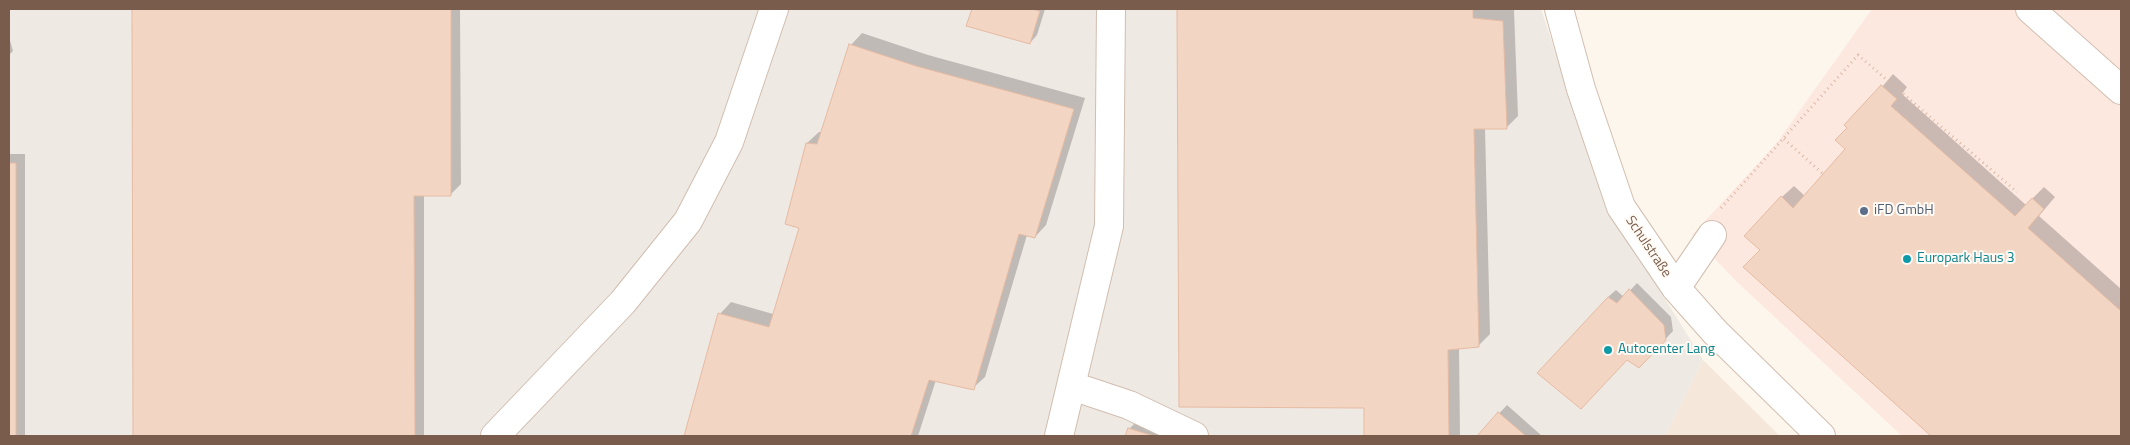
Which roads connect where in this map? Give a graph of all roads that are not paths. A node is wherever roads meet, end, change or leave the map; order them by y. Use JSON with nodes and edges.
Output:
{"nodes":[{"id":1,"x":774,"y":9,"type":"edge"},
{"id":2,"x":1111,"y":9,"type":"edge"},
{"id":3,"x":1559,"y":9,"type":"edge"},
{"id":4,"x":2030,"y":9,"type":"edge"},
{"id":5,"x":2121,"y":90,"type":"edge"},
{"id":6,"x":1715,"y":223,"type":"road end"},
{"id":7,"x":1676,"y":288,"type":"junction"},
{"id":8,"x":1072,"y":386,"type":"junction"},
{"id":9,"x":495,"y":436,"type":"edge"},
{"id":10,"x":1059,"y":436,"type":"edge"},
{"id":11,"x":1194,"y":436,"type":"edge"},
{"id":12,"x":1821,"y":436,"type":"edge"}],
"edges":[{"from":1,"to":9,"type":"street"},
{"from":2,"to":8,"type":"street"},
{"from":3,"to":7,"type":"street","name":"Schulstraße"},
{"from":4,"to":5,"type":"street"},
{"from":6,"to":7,"type":"street"},
{"from":7,"to":12,"type":"street","name":"Schulstraße"},
{"from":8,"to":10,"type":"street"},
{"from":8,"to":11,"type":"street"}]}
